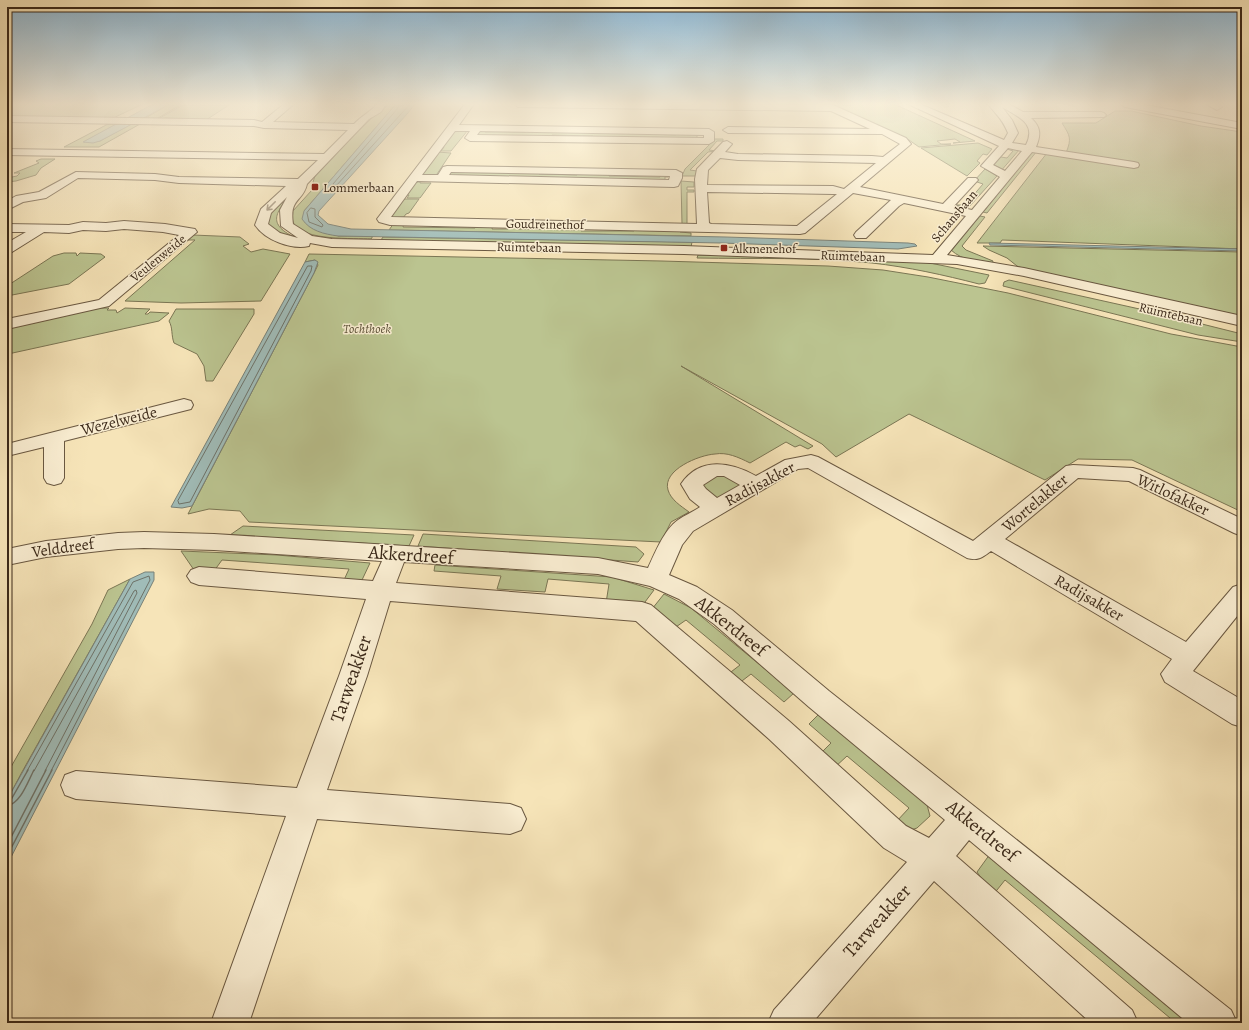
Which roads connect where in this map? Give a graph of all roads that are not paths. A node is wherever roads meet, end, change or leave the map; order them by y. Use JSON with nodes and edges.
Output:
{"nodes":[{"id":1,"x":11,"y":152,"type":"edge"},
{"id":2,"x":332,"y":152,"type":"edge"},
{"id":3,"x":434,"y":152,"type":"edge"},
{"id":4,"x":897,"y":152,"type":"edge"},
{"id":5,"x":999,"y":152,"type":"edge"},
{"id":6,"x":1027,"y":152,"type":"edge"},
{"id":7,"x":1055,"y":152,"type":"edge"},
{"id":8,"x":717,"y":154,"type":"joint"},
{"id":9,"x":327,"y":157,"type":"junction"},
{"id":10,"x":886,"y":161,"type":"junction"},
{"id":11,"x":1134,"y":165,"type":"dead end"},
{"id":12,"x":1006,"y":176,"type":"junction"},
{"id":13,"x":414,"y":178,"type":"junction"},
{"id":14,"x":972,"y":180,"type":"dead end"},
{"id":15,"x":301,"y":183,"type":"junction"},
{"id":16,"x":701,"y":184,"type":"junction"},
{"id":17,"x":850,"y":191,"type":"junction"},
{"id":18,"x":903,"y":199,"type":"junction"},
{"id":19,"x":7,"y":206,"type":"edge"},
{"id":20,"x":946,"y":208,"type":"junction"},
{"id":21,"x":974,"y":214,"type":"junction"},
{"id":22,"x":7,"y":228,"type":"edge"},
{"id":23,"x":708,"y":228,"type":"junction"},
{"id":24,"x":39,"y":230,"type":"junction"},
{"id":25,"x":862,"y":235,"type":"dead end"},
{"id":26,"x":332,"y":243,"type":"junction"},
{"id":27,"x":7,"y":249,"type":"edge"},
{"id":28,"x":937,"y":259,"type":"junction"},
{"id":29,"x":1242,"y":321,"type":"edge"},
{"id":30,"x":7,"y":324,"type":"edge"},
{"id":31,"x":1242,"y":331,"type":"edge"},
{"id":32,"x":184,"y":405,"type":"dead end"},
{"id":33,"x":54,"y":438,"type":"junction"},
{"id":34,"x":7,"y":450,"type":"edge"},
{"id":35,"x":1101,"y":472,"type":"joint"},
{"id":36,"x":54,"y":478,"type":"dead end"},
{"id":37,"x":756,"y":485,"type":"junction"},
{"id":38,"x":716,"y":508,"type":"junction"},
{"id":39,"x":1242,"y":528,"type":"edge"},
{"id":40,"x":118,"y":541,"type":"joint"},
{"id":41,"x":982,"y":546,"type":"junction"},
{"id":42,"x":396,"y":554,"type":"junction"},
{"id":43,"x":7,"y":557,"type":"edge"},
{"id":44,"x":199,"y":576,"type":"dead end"},
{"id":45,"x":656,"y":579,"type":"junction"},
{"id":46,"x":381,"y":590,"type":"junction"},
{"id":47,"x":1242,"y":593,"type":"edge"},
{"id":48,"x":1182,"y":665,"type":"junction"},
{"id":49,"x":1242,"y":715,"type":"edge"},
{"id":50,"x":76,"y":785,"type":"dead end"},
{"id":51,"x":306,"y":804,"type":"junction"},
{"id":52,"x":510,"y":819,"type":"dead end"},
{"id":53,"x":967,"y":819,"type":"junction"},
{"id":54,"x":933,"y":858,"type":"junction"},
{"id":55,"x":230,"y":1023,"type":"edge"},
{"id":56,"x":787,"y":1023,"type":"edge"},
{"id":57,"x":1118,"y":1023,"type":"edge"},
{"id":58,"x":1218,"y":1023,"type":"edge"}],
"edges":[{"from":1,"to":9,"type":"street"},
{"from":2,"to":9,"type":"street","name":"Ruimtebaan"},
{"from":3,"to":13,"type":"street"},
{"from":4,"to":10,"type":"street","name":"Goudreinethof"},
{"from":5,"to":12,"type":"street"},
{"from":6,"to":12,"type":"street","name":"Schansbaan"},
{"from":7,"to":11,"type":"street"},
{"from":8,"to":10,"type":"street"},
{"from":8,"to":16,"type":"street"},
{"from":9,"to":15,"type":"street","name":"Ruimtebaan"},
{"from":10,"to":17,"type":"street","name":"Goudreinethof"},
{"from":12,"to":21,"type":"street","name":"Schansbaan"},
{"from":13,"to":16,"type":"street"},
{"from":13,"to":23,"type":"street","name":"Goudreinethof"},
{"from":14,"to":20,"type":"street","name":"Schansbaan"},
{"from":15,"to":19,"type":"street"},
{"from":15,"to":26,"type":"street","name":"Ruimtebaan"},
{"from":15,"to":26,"type":"street","one_way":true},
{"from":16,"to":17,"type":"street"},
{"from":16,"to":23,"type":"street"},
{"from":17,"to":18,"type":"street"},
{"from":17,"to":23,"type":"street","name":"Goudreinethof"},
{"from":18,"to":20,"type":"street"},
{"from":18,"to":25,"type":"street"},
{"from":20,"to":21,"type":"street"},
{"from":21,"to":28,"type":"street","name":"Schansbaan"},
{"from":22,"to":24,"type":"street"},
{"from":24,"to":27,"type":"street"},
{"from":24,"to":30,"type":"street","name":"Veulenweide"},
{"from":26,"to":28,"type":"street","name":"Ruimtebaan"},
{"from":28,"to":29,"type":"street","name":"Ruimtebaan"},
{"from":28,"to":31,"type":"street","name":"Ruimtebaan"},
{"from":32,"to":33,"type":"street","name":"Wezelweide"},
{"from":33,"to":34,"type":"street","name":"Wezelweide"},
{"from":33,"to":36,"type":"street"},
{"from":35,"to":39,"type":"street","name":"Witlofakker"},
{"from":35,"to":41,"type":"street","name":"Wortelakker"},
{"from":37,"to":38,"type":"street","name":"Radijsakker"},
{"from":37,"to":38,"type":"street"},
{"from":37,"to":41,"type":"street","name":"Radijsakker"},
{"from":38,"to":45,"type":"street","name":"Radijsakker"},
{"from":40,"to":42,"type":"street","name":"Akkerdreef"},
{"from":40,"to":43,"type":"street","name":"Velddreef"},
{"from":41,"to":48,"type":"street","name":"Radijsakker"},
{"from":42,"to":45,"type":"street","name":"Akkerdreef"},
{"from":42,"to":46,"type":"street","name":"Tarweakker"},
{"from":44,"to":46,"type":"street"},
{"from":45,"to":53,"type":"street","name":"Akkerdreef"},
{"from":46,"to":51,"type":"street","name":"Tarweakker"},
{"from":46,"to":54,"type":"street"},
{"from":47,"to":48,"type":"street"},
{"from":48,"to":49,"type":"street","name":"Radijsakker"},
{"from":50,"to":51,"type":"street"},
{"from":51,"to":52,"type":"street"},
{"from":51,"to":55,"type":"street","name":"Tarweakker"},
{"from":53,"to":54,"type":"street","name":"Tarweakker"},
{"from":53,"to":58,"type":"street","name":"Akkerdreef"},
{"from":54,"to":56,"type":"street","name":"Tarweakker"},
{"from":54,"to":57,"type":"street"}]}
